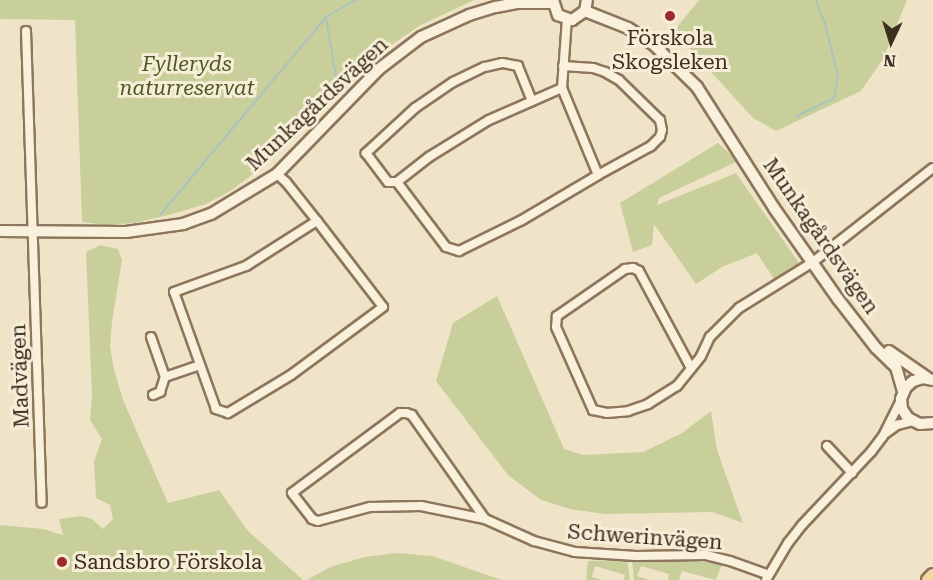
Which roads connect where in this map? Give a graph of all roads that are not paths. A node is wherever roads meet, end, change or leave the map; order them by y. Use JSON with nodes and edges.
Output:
{"nodes":[{"id":1,"x":553,"y":1,"type":"edge"},
{"id":2,"x":586,"y":6,"type":"edge"},
{"id":3,"x":567,"y":19,"type":"junction"},
{"id":4,"x":26,"y":31,"type":"dead end"},
{"id":5,"x":563,"y":66,"type":"junction"},
{"id":6,"x":562,"y":88,"type":"junction"},
{"id":7,"x":532,"y":101,"type":"junction"},
{"id":8,"x":933,"y":168,"type":"edge"},
{"id":9,"x":277,"y":174,"type":"junction"},
{"id":10,"x":598,"y":175,"type":"junction"},
{"id":11,"x":397,"y":182,"type":"junction"},
{"id":12,"x":317,"y":221,"type":"junction"},
{"id":13,"x":34,"y":230,"type":"junction"},
{"id":14,"x":0,"y":231,"type":"edge"},
{"id":15,"x":813,"y":262,"type":"junction"},
{"id":16,"x":151,"y":337,"type":"dead end"},
{"id":17,"x":872,"y":340,"type":"junction"},
{"id":18,"x":201,"y":365,"type":"junction"},
{"id":19,"x":691,"y":368,"type":"junction"},
{"id":20,"x":165,"y":377,"type":"junction"},
{"id":21,"x":930,"y":379,"type":"edge"},
{"id":22,"x":153,"y":395,"type":"dead end"},
{"id":23,"x":902,"y":395,"type":"junction"},
{"id":24,"x":916,"y":423,"type":"junction"},
{"id":25,"x":933,"y":423,"type":"edge"},
{"id":26,"x":933,"y":428,"type":"edge"},
{"id":27,"x":883,"y":436,"type":"junction"},
{"id":28,"x":827,"y":446,"type":"dead end"},
{"id":29,"x":852,"y":473,"type":"junction"},
{"id":30,"x":42,"y":503,"type":"dead end"},
{"id":31,"x":485,"y":519,"type":"junction"},
{"id":32,"x":933,"y":575,"type":"edge"},
{"id":33,"x":768,"y":578,"type":"edge"},
{"id":34,"x":928,"y":580,"type":"edge"}],
"edges":[{"from":1,"to":3,"type":"street"},
{"from":1,"to":9,"type":"street","name":"Munkagårdsvägen"},
{"from":2,"to":3,"type":"street"},
{"from":2,"to":15,"type":"street","name":"Munkagårdsvägen"},
{"from":3,"to":5,"type":"street"},
{"from":4,"to":13,"type":"street","name":"Madvägen"},
{"from":5,"to":6,"type":"street"},
{"from":5,"to":10,"type":"street"},
{"from":6,"to":7,"type":"street"},
{"from":6,"to":10,"type":"street"},
{"from":7,"to":11,"type":"street"},
{"from":7,"to":11,"type":"street"},
{"from":8,"to":15,"type":"street"},
{"from":9,"to":12,"type":"street"},
{"from":9,"to":13,"type":"street","name":"Munkagårdsvägen"},
{"from":10,"to":11,"type":"street"},
{"from":12,"to":18,"type":"street"},
{"from":12,"to":18,"type":"street"},
{"from":13,"to":14,"type":"street","name":"Munkagårdsvägen"},
{"from":13,"to":30,"type":"street","name":"Madvägen"},
{"from":15,"to":17,"type":"street","name":"Munkagårdsvägen"},
{"from":15,"to":19,"type":"street"},
{"from":16,"to":20,"type":"street"},
{"from":17,"to":21,"type":"street","name":"Munkagårdsvägen"},
{"from":17,"to":23,"type":"street","name":"Munkagårdsvägen"},
{"from":18,"to":20,"type":"street"},
{"from":19,"to":19,"type":"street"},
{"from":20,"to":22,"type":"street"},
{"from":21,"to":23,"type":"street"},
{"from":23,"to":24,"type":"street","name":"Munkagårdsvägen"},
{"from":23,"to":27,"type":"street"},
{"from":24,"to":25,"type":"street"},
{"from":24,"to":26,"type":"street"},
{"from":24,"to":27,"type":"street"},
{"from":27,"to":29,"type":"street"},
{"from":28,"to":29,"type":"street"},
{"from":29,"to":33,"type":"street"},
{"from":31,"to":31,"type":"street","name":"Schwerinvägen"},
{"from":31,"to":33,"type":"street","name":"Schwerinvägen"},
{"from":32,"to":34,"type":"main road"}]}
